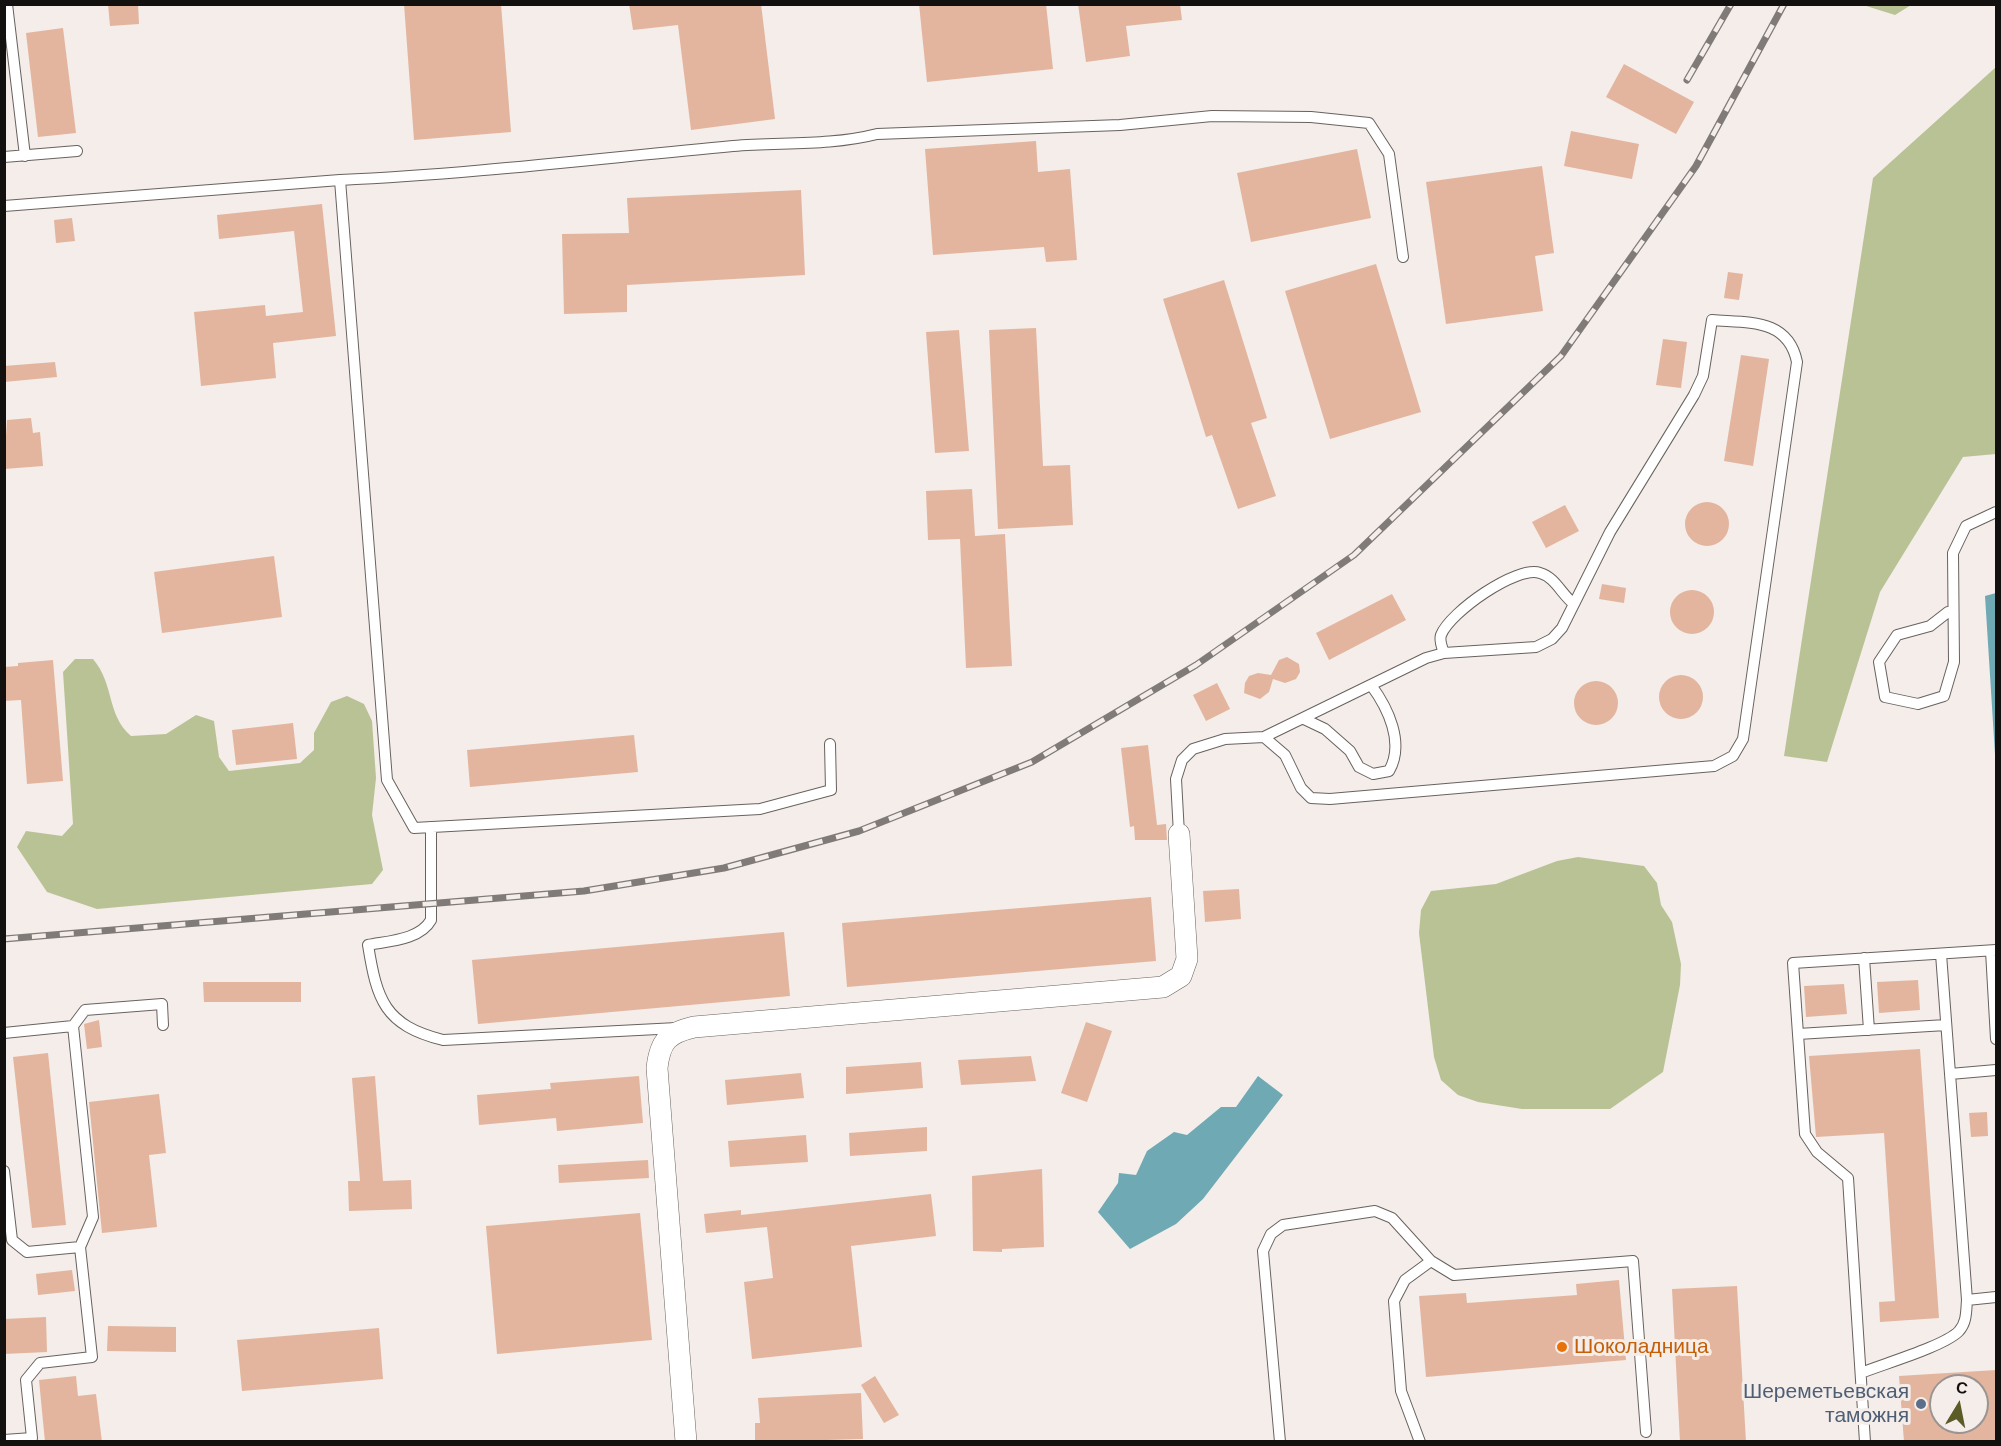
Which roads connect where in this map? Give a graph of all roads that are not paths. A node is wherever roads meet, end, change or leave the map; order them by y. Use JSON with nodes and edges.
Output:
{"nodes":[{"id":1,"x":7,"y":4,"type":"edge"},
{"id":2,"x":77,"y":151,"type":"dead end"},
{"id":3,"x":25,"y":156,"type":"junction"},
{"id":4,"x":4,"y":157,"type":"edge"},
{"id":5,"x":340,"y":180,"type":"junction"},
{"id":6,"x":4,"y":206,"type":"edge"},
{"id":7,"x":1403,"y":257,"type":"dead end"},
{"id":8,"x":1996,"y":512,"type":"edge"},
{"id":9,"x":1574,"y":604,"type":"junction"},
{"id":10,"x":1948,"y":612,"type":"dead end"},
{"id":11,"x":1444,"y":653,"type":"junction"},
{"id":12,"x":1371,"y":685,"type":"junction"},
{"id":13,"x":1304,"y":719,"type":"junction"},
{"id":14,"x":1264,"y":737,"type":"junction"},
{"id":15,"x":830,"y":744,"type":"dead end"},
{"id":16,"x":431,"y":827,"type":"junction"},
{"id":17,"x":1179,"y":834,"type":"joint"},
{"id":18,"x":1994,"y":950,"type":"edge"},
{"id":19,"x":1941,"y":954,"type":"junction"},
{"id":20,"x":1864,"y":958,"type":"junction"},
{"id":21,"x":163,"y":1025,"type":"dead end"},
{"id":22,"x":1946,"y":1025,"type":"junction"},
{"id":23,"x":73,"y":1026,"type":"junction"},
{"id":24,"x":694,"y":1027,"type":"junction"},
{"id":25,"x":1869,"y":1030,"type":"junction"},
{"id":26,"x":4,"y":1033,"type":"edge"},
{"id":27,"x":1798,"y":1034,"type":"junction"},
{"id":28,"x":1996,"y":1039,"type":"edge"},
{"id":29,"x":1996,"y":1070,"type":"edge"},
{"id":30,"x":1950,"y":1074,"type":"junction"},
{"id":31,"x":4,"y":1172,"type":"edge"},
{"id":32,"x":80,"y":1247,"type":"junction"},
{"id":33,"x":1431,"y":1262,"type":"junction"},
{"id":34,"x":1996,"y":1297,"type":"edge"},
{"id":35,"x":1967,"y":1300,"type":"junction"},
{"id":36,"x":1861,"y":1373,"type":"junction"},
{"id":37,"x":1646,"y":1432,"type":"dead end"},
{"id":38,"x":4,"y":1440,"type":"edge"},
{"id":39,"x":686,"y":1442,"type":"edge"},
{"id":40,"x":1280,"y":1442,"type":"edge"},
{"id":41,"x":1420,"y":1442,"type":"edge"},
{"id":42,"x":1865,"y":1442,"type":"edge"}],
"edges":[{"from":1,"to":3,"type":"lane"},
{"from":2,"to":3,"type":"lane"},
{"from":3,"to":4,"type":"lane"},
{"from":5,"to":6,"type":"lane"},
{"from":5,"to":7,"type":"lane"},
{"from":5,"to":16,"type":"lane"},
{"from":8,"to":10,"type":"lane"},
{"from":9,"to":11,"type":"lane"},
{"from":9,"to":11,"type":"lane"},
{"from":9,"to":14,"type":"lane"},
{"from":11,"to":12,"type":"lane"},
{"from":12,"to":13,"type":"lane"},
{"from":12,"to":13,"type":"lane"},
{"from":13,"to":14,"type":"lane"},
{"from":14,"to":17,"type":"lane"},
{"from":15,"to":16,"type":"lane"},
{"from":16,"to":24,"type":"lane"},
{"from":17,"to":24,"type":"street"},
{"from":18,"to":19,"type":"lane"},
{"from":18,"to":28,"type":"lane"},
{"from":19,"to":20,"type":"lane"},
{"from":19,"to":22,"type":"lane"},
{"from":20,"to":25,"type":"lane"},
{"from":20,"to":27,"type":"lane"},
{"from":21,"to":23,"type":"lane"},
{"from":22,"to":25,"type":"lane"},
{"from":22,"to":30,"type":"lane"},
{"from":23,"to":26,"type":"lane"},
{"from":23,"to":32,"type":"lane"},
{"from":24,"to":39,"type":"street"},
{"from":25,"to":27,"type":"lane"},
{"from":27,"to":36,"type":"lane"},
{"from":29,"to":30,"type":"lane"},
{"from":30,"to":35,"type":"lane"},
{"from":31,"to":32,"type":"lane"},
{"from":32,"to":38,"type":"lane"},
{"from":33,"to":37,"type":"lane"},
{"from":33,"to":40,"type":"lane"},
{"from":33,"to":41,"type":"lane"},
{"from":34,"to":35,"type":"lane"},
{"from":35,"to":36,"type":"lane"},
{"from":36,"to":42,"type":"lane"}]}
